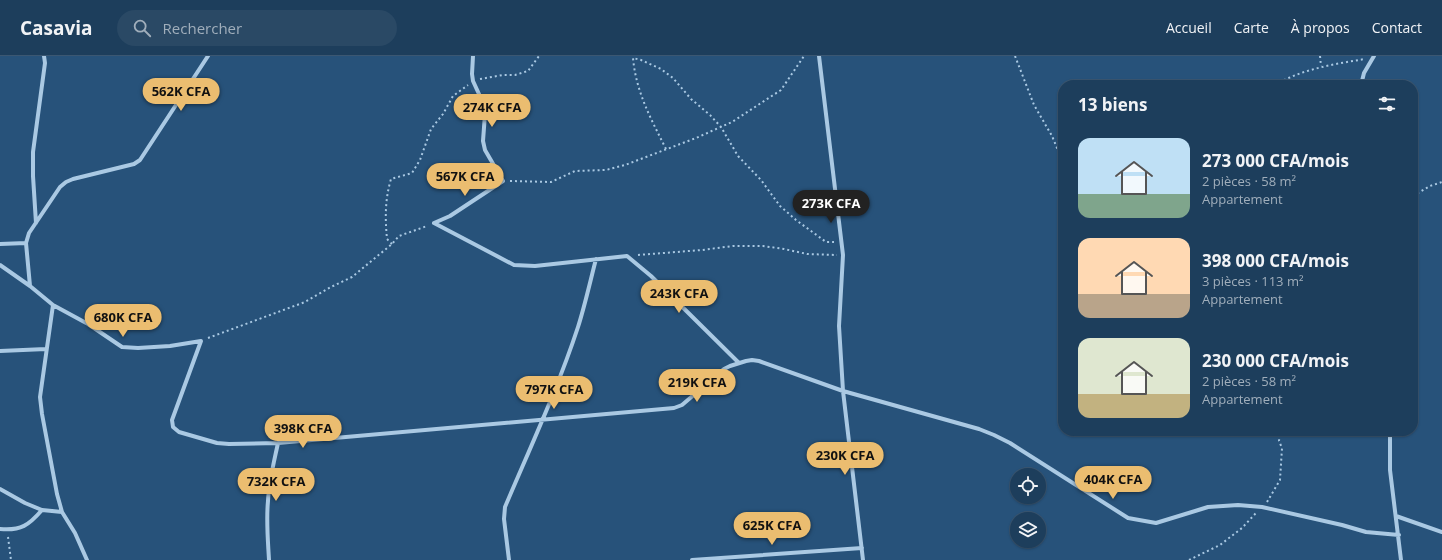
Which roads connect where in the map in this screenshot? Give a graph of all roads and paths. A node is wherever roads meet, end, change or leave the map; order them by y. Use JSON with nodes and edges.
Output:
{"nodes":[{"id":1,"x":44,"y":56,"type":"edge"},
{"id":2,"x":208,"y":56,"type":"edge"},
{"id":3,"x":473,"y":56,"type":"edge"},
{"id":4,"x":538,"y":56,"type":"edge"},
{"id":5,"x":804,"y":56,"type":"edge"},
{"id":6,"x":819,"y":56,"type":"edge"},
{"id":7,"x":1015,"y":56,"type":"edge"},
{"id":8,"x":1320,"y":56,"type":"edge"},
{"id":9,"x":1373,"y":57,"type":"edge"},
{"id":10,"x":1321,"y":66,"type":"junction"},
{"id":11,"x":1284,"y":80,"type":"edge"},
{"id":12,"x":1362,"y":80,"type":"edge"},
{"id":13,"x":473,"y":81,"type":"junction"},
{"id":14,"x":721,"y":127,"type":"junction"},
{"id":15,"x":666,"y":149,"type":"junction"},
{"id":16,"x":1058,"y":149,"type":"edge"},
{"id":17,"x":503,"y":181,"type":"junction"},
{"id":18,"x":1442,"y":182,"type":"edge"},
{"id":19,"x":1418,"y":193,"type":"edge"},
{"id":20,"x":36,"y":223,"type":"junction"},
{"id":21,"x":434,"y":223,"type":"junction"},
{"id":22,"x":26,"y":243,"type":"junction"},
{"id":23,"x":841,"y":243,"type":"junction"},
{"id":24,"x":0,"y":244,"type":"edge"},
{"id":25,"x":392,"y":244,"type":"junction"},
{"id":26,"x":843,"y":255,"type":"junction"},
{"id":27,"x":627,"y":256,"type":"junction"},
{"id":28,"x":596,"y":259,"type":"junction"},
{"id":29,"x":0,"y":265,"type":"edge"},
{"id":30,"x":30,"y":286,"type":"junction"},
{"id":31,"x":53,"y":305,"type":"junction"},
{"id":32,"x":201,"y":341,"type":"junction"},
{"id":33,"x":46,"y":349,"type":"junction"},
{"id":34,"x":0,"y":351,"type":"edge"},
{"id":35,"x":739,"y":363,"type":"junction"},
{"id":36,"x":843,"y":391,"type":"junction"},
{"id":37,"x":542,"y":420,"type":"junction"},
{"id":38,"x":1280,"y":436,"type":"edge"},
{"id":39,"x":1390,"y":436,"type":"edge"},
{"id":40,"x":278,"y":443,"type":"junction"},
{"id":41,"x":1282,"y":448,"type":"dead end"},
{"id":42,"x":0,"y":489,"type":"edge"},
{"id":43,"x":42,"y":510,"type":"junction"},
{"id":44,"x":62,"y":512,"type":"junction"},
{"id":45,"x":1396,"y":516,"type":"junction"},
{"id":46,"x":0,"y":529,"type":"edge"},
{"id":47,"x":7,"y":530,"type":"junction"},
{"id":48,"x":1442,"y":532,"type":"edge"},
{"id":49,"x":1399,"y":535,"type":"junction"},
{"id":50,"x":862,"y":548,"type":"junction"},
{"id":51,"x":11,"y":560,"type":"edge"},
{"id":52,"x":87,"y":560,"type":"edge"},
{"id":53,"x":269,"y":560,"type":"edge"},
{"id":54,"x":509,"y":560,"type":"edge"},
{"id":55,"x":687,"y":560,"type":"edge"},
{"id":56,"x":692,"y":560,"type":"edge"},
{"id":57,"x":863,"y":560,"type":"edge"},
{"id":58,"x":1401,"y":560,"type":"edge"}],
"edges":[{"from":1,"to":20,"type":"street"},
{"from":2,"to":20,"type":"street"},
{"from":3,"to":13,"type":"street"},
{"from":4,"to":13,"type":"path"},
{"from":5,"to":14,"type":"path"},
{"from":6,"to":23,"type":"street"},
{"from":7,"to":16,"type":"path"},
{"from":8,"to":10,"type":"path"},
{"from":9,"to":10,"type":"path"},
{"from":9,"to":12,"type":"street"},
{"from":10,"to":11,"type":"path"},
{"from":13,"to":17,"type":"street"},
{"from":13,"to":25,"type":"path"},
{"from":14,"to":15,"type":"path"},
{"from":14,"to":15,"type":"path"},
{"from":14,"to":23,"type":"path"},
{"from":15,"to":17,"type":"path"},
{"from":17,"to":21,"type":"street"},
{"from":18,"to":19,"type":"path"},
{"from":20,"to":22,"type":"street"},
{"from":21,"to":25,"type":"path"},
{"from":21,"to":28,"type":"street"},
{"from":22,"to":24,"type":"street"},
{"from":22,"to":30,"type":"street"},
{"from":23,"to":26,"type":"street"},
{"from":25,"to":32,"type":"path"},
{"from":26,"to":27,"type":"path"},
{"from":26,"to":36,"type":"street"},
{"from":27,"to":28,"type":"street"},
{"from":27,"to":35,"type":"street"},
{"from":28,"to":37,"type":"street"},
{"from":29,"to":30,"type":"street"},
{"from":30,"to":31,"type":"street"},
{"from":31,"to":32,"type":"street"},
{"from":31,"to":33,"type":"street"},
{"from":32,"to":40,"type":"street"},
{"from":33,"to":34,"type":"street"},
{"from":33,"to":44,"type":"street"},
{"from":35,"to":36,"type":"street"},
{"from":35,"to":37,"type":"street"},
{"from":36,"to":49,"type":"street"},
{"from":36,"to":50,"type":"street"},
{"from":37,"to":40,"type":"street"},
{"from":37,"to":54,"type":"street"},
{"from":38,"to":41,"type":"path"},
{"from":39,"to":45,"type":"street"},
{"from":40,"to":53,"type":"street"},
{"from":42,"to":43,"type":"street"},
{"from":43,"to":44,"type":"street"},
{"from":43,"to":47,"type":"street"},
{"from":44,"to":52,"type":"street"},
{"from":45,"to":48,"type":"street"},
{"from":45,"to":49,"type":"street"},
{"from":46,"to":47,"type":"street"},
{"from":47,"to":51,"type":"path"},
{"from":49,"to":58,"type":"street"},
{"from":50,"to":56,"type":"street"},
{"from":50,"to":57,"type":"street"},
{"from":55,"to":56,"type":"street"}]}
